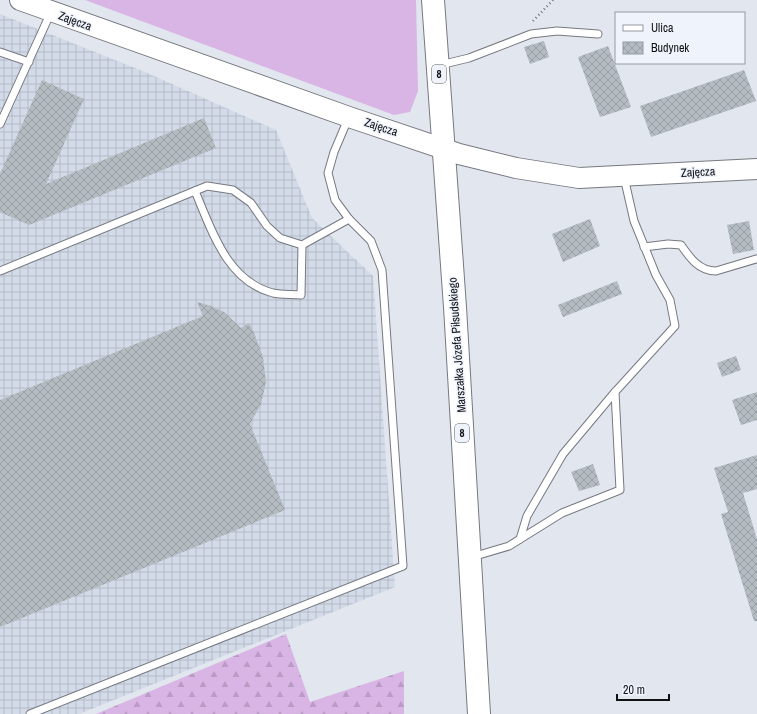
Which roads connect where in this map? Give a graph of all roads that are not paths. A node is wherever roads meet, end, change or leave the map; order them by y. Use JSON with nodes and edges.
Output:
{"nodes":[{"id":1,"x":20,"y":0,"type":"edge"},
{"id":2,"x":433,"y":0,"type":"edge"},
{"id":3,"x":51,"y":12,"type":"junction"},
{"id":4,"x":598,"y":34,"type":"dead end"},
{"id":5,"x":0,"y":52,"type":"edge"},
{"id":6,"x":29,"y":62,"type":"junction"},
{"id":7,"x":438,"y":66,"type":"junction"},
{"id":8,"x":349,"y":117,"type":"junction"},
{"id":9,"x":0,"y":124,"type":"edge"},
{"id":10,"x":443,"y":148,"type":"junction"},
{"id":11,"x":757,"y":169,"type":"edge"},
{"id":12,"x":623,"y":176,"type":"junction"},
{"id":13,"x":195,"y":191,"type":"junction"},
{"id":14,"x":349,"y":219,"type":"junction"},
{"id":15,"x":302,"y":245,"type":"junction"},
{"id":16,"x":644,"y":247,"type":"junction"},
{"id":17,"x":756,"y":259,"type":"dead end"},
{"id":18,"x":0,"y":271,"type":"edge"},
{"id":19,"x":615,"y":392,"type":"junction"},
{"id":20,"x":520,"y":539,"type":"junction"},
{"id":21,"x":470,"y":558,"type":"junction"},
{"id":22,"x":30,"y":714,"type":"edge"},
{"id":23,"x":479,"y":714,"type":"edge"}],
"edges":[{"from":1,"to":3,"type":"street","name":"Zajęcza"},
{"from":2,"to":7,"type":"highway","name":"Marszałka Józefa Piłsudskiego","number":"8"},
{"from":3,"to":6,"type":"lane"},
{"from":3,"to":8,"type":"street","name":"Zajęcza"},
{"from":4,"to":7,"type":"lane"},
{"from":5,"to":6,"type":"lane"},
{"from":6,"to":9,"type":"lane"},
{"from":7,"to":10,"type":"highway","name":"Marszałka Józefa Piłsudskiego","number":"8"},
{"from":8,"to":10,"type":"street","name":"Zajęcza"},
{"from":8,"to":14,"type":"lane"},
{"from":10,"to":12,"type":"street","name":"Zajęcza"},
{"from":10,"to":21,"type":"highway","name":"Marszałka Józefa Piłsudskiego","number":"8"},
{"from":11,"to":12,"type":"street","name":"Zajęcza"},
{"from":12,"to":16,"type":"lane"},
{"from":13,"to":15,"type":"lane"},
{"from":13,"to":15,"type":"lane"},
{"from":13,"to":18,"type":"lane"},
{"from":14,"to":15,"type":"lane"},
{"from":14,"to":22,"type":"lane"},
{"from":16,"to":17,"type":"lane"},
{"from":16,"to":19,"type":"lane"},
{"from":19,"to":20,"type":"lane"},
{"from":19,"to":20,"type":"lane"},
{"from":20,"to":21,"type":"lane"},
{"from":21,"to":23,"type":"highway","name":"Marszałka Józefa Piłsudskiego","number":"8"}]}
